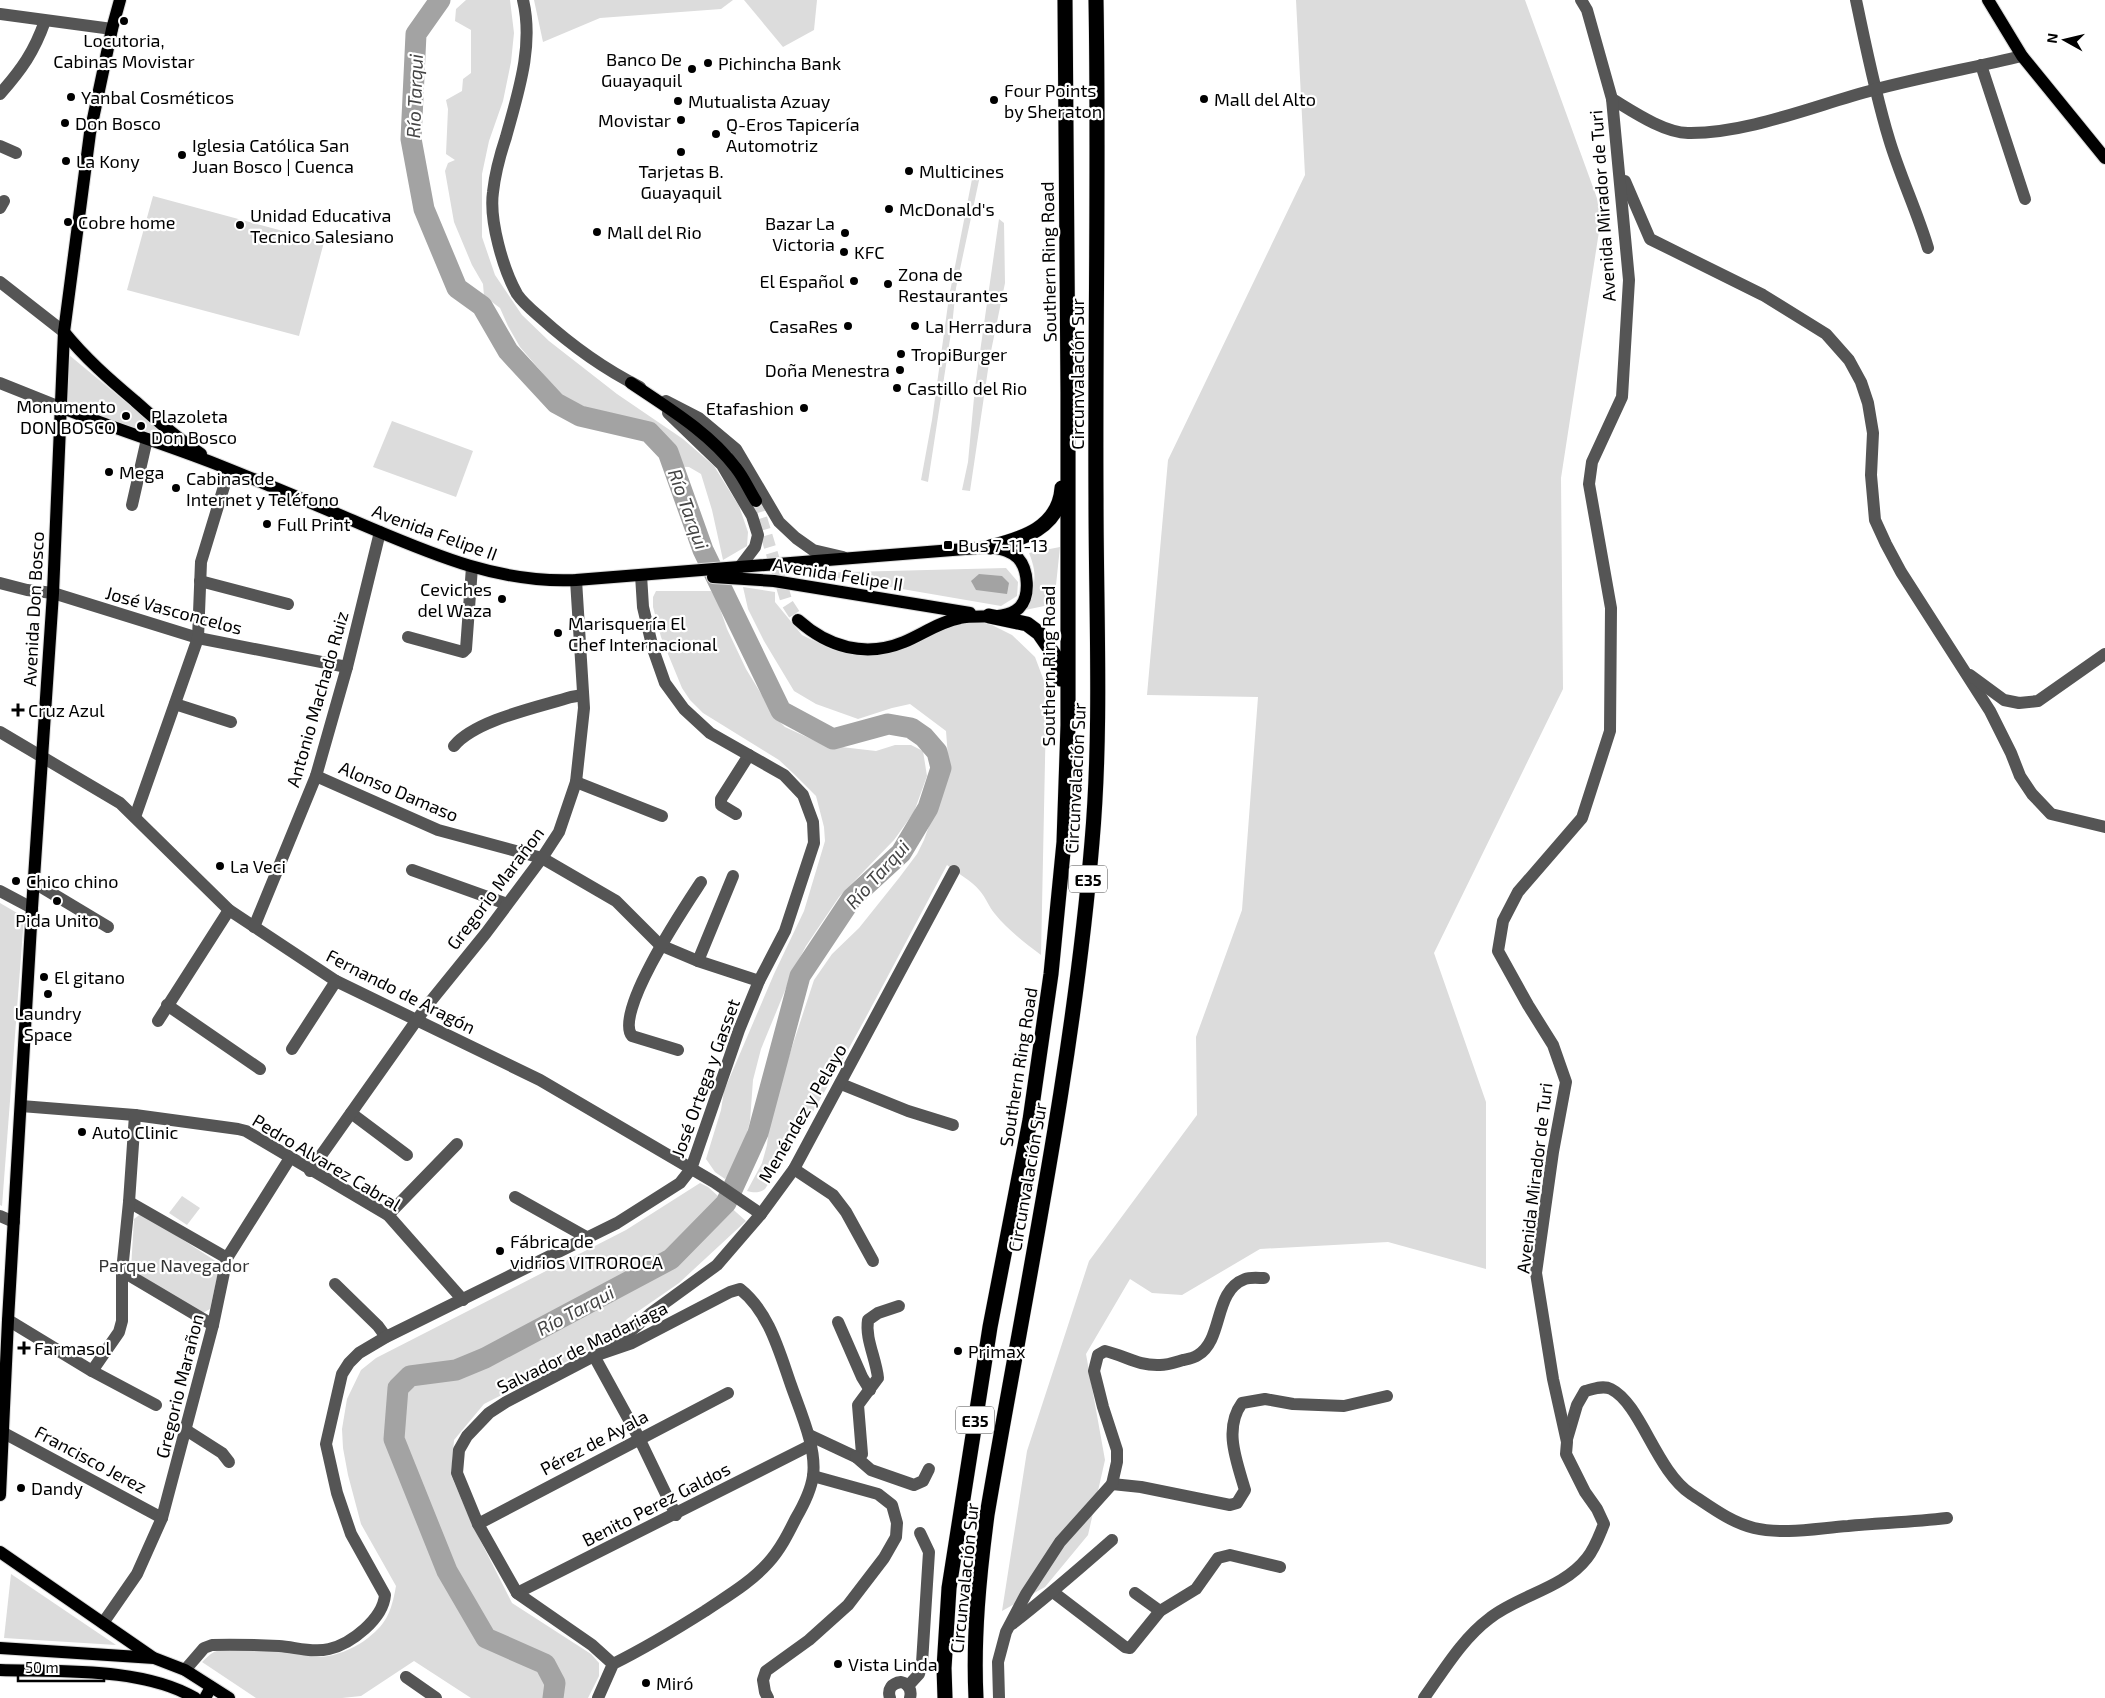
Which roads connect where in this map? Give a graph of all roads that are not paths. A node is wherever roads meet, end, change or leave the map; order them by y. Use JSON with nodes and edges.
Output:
{"nodes":[{"id":1,"x":120,"y":0,"type":"edge"},
{"id":2,"x":523,"y":0,"type":"edge"},
{"id":3,"x":1065,"y":0,"type":"edge"},
{"id":4,"x":1096,"y":0,"type":"edge"},
{"id":5,"x":1581,"y":0,"type":"edge"},
{"id":6,"x":1856,"y":0,"type":"edge"},
{"id":7,"x":1988,"y":0,"type":"edge"},
{"id":8,"x":0,"y":14,"type":"edge"},
{"id":9,"x":45,"y":20,"type":"junction"},
{"id":10,"x":112,"y":29,"type":"junction"},
{"id":11,"x":2022,"y":56,"type":"junction"},
{"id":12,"x":1981,"y":65,"type":"junction"},
{"id":13,"x":1875,"y":90,"type":"junction"},
{"id":14,"x":0,"y":94,"type":"edge"},
{"id":15,"x":1612,"y":99,"type":"junction"},
{"id":16,"x":0,"y":146,"type":"edge"},
{"id":17,"x":16,"y":153,"type":"dead end"},
{"id":18,"x":2105,"y":158,"type":"edge"},
{"id":19,"x":1620,"y":172,"type":"junction"},
{"id":20,"x":2026,"y":199,"type":"dead end"},
{"id":21,"x":1928,"y":248,"type":"dead end"},
{"id":22,"x":0,"y":282,"type":"edge"},
{"id":23,"x":64,"y":332,"type":"junction"},
{"id":24,"x":0,"y":383,"type":"edge"},
{"id":25,"x":631,"y":383,"type":"junction"},
{"id":26,"x":60,"y":408,"type":"junction"},
{"id":27,"x":147,"y":439,"type":"junction"},
{"id":28,"x":1068,"y":444,"type":"junction"},
{"id":29,"x":223,"y":467,"type":"junction"},
{"id":30,"x":756,"y":501,"type":"tunnel mouth"},
{"id":31,"x":132,"y":505,"type":"dead end"},
{"id":32,"x":380,"y":532,"type":"junction"},
{"id":33,"x":990,"y":547,"type":"junction"},
{"id":34,"x":850,"y":559,"type":"junction"},
{"id":35,"x":472,"y":567,"type":"junction"},
{"id":36,"x":737,"y":571,"type":"junction"},
{"id":37,"x":646,"y":575,"type":"junction"},
{"id":38,"x":576,"y":580,"type":"junction"},
{"id":39,"x":200,"y":581,"type":"junction"},
{"id":40,"x":0,"y":583,"type":"edge"},
{"id":41,"x":53,"y":593,"type":"junction"},
{"id":42,"x":288,"y":604,"type":"dead end"},
{"id":43,"x":989,"y":616,"type":"junction"},
{"id":44,"x":798,"y":620,"type":"tunnel mouth"},
{"id":45,"x":408,"y":637,"type":"dead end"},
{"id":46,"x":198,"y":638,"type":"junction"},
{"id":47,"x":2105,"y":654,"type":"edge"},
{"id":48,"x":346,"y":667,"type":"junction"},
{"id":49,"x":1966,"y":672,"type":"junction"},
{"id":50,"x":583,"y":696,"type":"junction"},
{"id":51,"x":176,"y":704,"type":"junction"},
{"id":52,"x":231,"y":722,"type":"dead end"},
{"id":53,"x":1068,"y":725,"type":"junction"},
{"id":54,"x":0,"y":732,"type":"edge"},
{"id":55,"x":454,"y":746,"type":"dead end"},
{"id":56,"x":749,"y":755,"type":"junction"},
{"id":57,"x":41,"y":758,"type":"junction"},
{"id":58,"x":316,"y":776,"type":"junction"},
{"id":59,"x":576,"y":782,"type":"junction"},
{"id":60,"x":736,"y":814,"type":"dead end"},
{"id":61,"x":662,"y":816,"type":"dead end"},
{"id":62,"x":135,"y":817,"type":"junction"},
{"id":63,"x":2105,"y":827,"type":"edge"},
{"id":64,"x":542,"y":858,"type":"junction"},
{"id":65,"x":412,"y":870,"type":"dead end"},
{"id":66,"x":954,"y":871,"type":"dead end"},
{"id":67,"x":734,"y":876,"type":"dead end"},
{"id":68,"x":33,"y":882,"type":"junction"},
{"id":69,"x":701,"y":882,"type":"dead end"},
{"id":70,"x":0,"y":891,"type":"edge"},
{"id":71,"x":507,"y":904,"type":"junction"},
{"id":72,"x":32,"y":908,"type":"junction"},
{"id":73,"x":229,"y":910,"type":"junction"},
{"id":74,"x":254,"y":927,"type":"junction"},
{"id":75,"x":108,"y":928,"type":"dead end"},
{"id":76,"x":660,"y":945,"type":"junction"},
{"id":77,"x":698,"y":961,"type":"junction"},
{"id":78,"x":336,"y":981,"type":"junction"},
{"id":79,"x":759,"y":981,"type":"junction"},
{"id":80,"x":167,"y":1005,"type":"junction"},
{"id":81,"x":418,"y":1019,"type":"junction"},
{"id":82,"x":158,"y":1021,"type":"dead end"},
{"id":83,"x":292,"y":1049,"type":"dead end"},
{"id":84,"x":678,"y":1050,"type":"dead end"},
{"id":85,"x":260,"y":1070,"type":"dead end"},
{"id":86,"x":841,"y":1084,"type":"junction"},
{"id":87,"x":21,"y":1106,"type":"junction"},
{"id":88,"x":351,"y":1113,"type":"junction"},
{"id":89,"x":135,"y":1115,"type":"junction"},
{"id":90,"x":953,"y":1125,"type":"dead end"},
{"id":91,"x":457,"y":1144,"type":"dead end"},
{"id":92,"x":407,"y":1155,"type":"dead end"},
{"id":93,"x":290,"y":1158,"type":"junction"},
{"id":94,"x":794,"y":1169,"type":"junction"},
{"id":95,"x":310,"y":1170,"type":"junction"},
{"id":96,"x":691,"y":1170,"type":"junction"},
{"id":97,"x":515,"y":1197,"type":"dead end"},
{"id":98,"x":129,"y":1202,"type":"junction"},
{"id":99,"x":757,"y":1211,"type":"junction"},
{"id":100,"x":388,"y":1215,"type":"junction"},
{"id":101,"x":0,"y":1216,"type":"edge"},
{"id":102,"x":14,"y":1222,"type":"junction"},
{"id":103,"x":588,"y":1238,"type":"junction"},
{"id":104,"x":227,"y":1258,"type":"junction"},
{"id":105,"x":873,"y":1261,"type":"dead end"},
{"id":106,"x":122,"y":1270,"type":"junction"},
{"id":107,"x":1264,"y":1278,"type":"dead end"},
{"id":108,"x":335,"y":1284,"type":"dead end"},
{"id":109,"x":463,"y":1300,"type":"junction"},
{"id":110,"x":899,"y":1306,"type":"dead end"},
{"id":111,"x":8,"y":1320,"type":"junction"},
{"id":112,"x":838,"y":1322,"type":"dead end"},
{"id":113,"x":213,"y":1325,"type":"junction"},
{"id":114,"x":386,"y":1337,"type":"junction"},
{"id":115,"x":608,"y":1351,"type":"junction"},
{"id":116,"x":594,"y":1356,"type":"junction"},
{"id":117,"x":92,"y":1370,"type":"junction"},
{"id":118,"x":870,"y":1390,"type":"junction"},
{"id":119,"x":728,"y":1394,"type":"dead end"},
{"id":120,"x":1387,"y":1396,"type":"dead end"},
{"id":121,"x":156,"y":1405,"type":"dead end"},
{"id":122,"x":186,"y":1430,"type":"junction"},
{"id":123,"x":2,"y":1432,"type":"junction"},
{"id":124,"x":639,"y":1438,"type":"junction"},
{"id":125,"x":810,"y":1440,"type":"junction"},
{"id":126,"x":1566,"y":1442,"type":"junction"},
{"id":127,"x":856,"y":1457,"type":"junction"},
{"id":128,"x":229,"y":1462,"type":"dead end"},
{"id":129,"x":929,"y":1469,"type":"dead end"},
{"id":130,"x":0,"y":1475,"type":"edge"},
{"id":131,"x":813,"y":1476,"type":"junction"},
{"id":132,"x":1112,"y":1484,"type":"junction"},
{"id":133,"x":0,"y":1495,"type":"edge"},
{"id":134,"x":676,"y":1515,"type":"junction"},
{"id":135,"x":162,"y":1518,"type":"junction"},
{"id":136,"x":1947,"y":1518,"type":"dead end"},
{"id":137,"x":478,"y":1524,"type":"junction"},
{"id":138,"x":920,"y":1533,"type":"dead end"},
{"id":139,"x":1112,"y":1540,"type":"dead end"},
{"id":140,"x":0,"y":1552,"type":"edge"},
{"id":141,"x":1280,"y":1567,"type":"dead end"},
{"id":142,"x":1053,"y":1592,"type":"junction"},
{"id":143,"x":517,"y":1593,"type":"junction"},
{"id":144,"x":1135,"y":1594,"type":"dead end"},
{"id":145,"x":1160,"y":1612,"type":"junction"},
{"id":146,"x":103,"y":1623,"type":"junction"},
{"id":147,"x":1010,"y":1625,"type":"junction"},
{"id":148,"x":0,"y":1648,"type":"edge"},
{"id":149,"x":154,"y":1658,"type":"junction"},
{"id":150,"x":613,"y":1664,"type":"junction"},
{"id":151,"x":944,"y":1668,"type":"junction"},
{"id":152,"x":0,"y":1670,"type":"edge"},
{"id":153,"x":185,"y":1670,"type":"junction"},
{"id":154,"x":406,"y":1677,"type":"dead end"},
{"id":155,"x":208,"y":1692,"type":"edge"},
{"id":156,"x":909,"y":1692,"type":"edge"},
{"id":157,"x":174,"y":1693,"type":"edge"},
{"id":158,"x":195,"y":1698,"type":"edge"},
{"id":159,"x":229,"y":1698,"type":"edge"},
{"id":160,"x":436,"y":1698,"type":"edge"},
{"id":161,"x":598,"y":1698,"type":"edge"},
{"id":162,"x":768,"y":1698,"type":"edge"},
{"id":163,"x":890,"y":1698,"type":"edge"},
{"id":164,"x":936,"y":1698,"type":"edge"},
{"id":165,"x":945,"y":1698,"type":"edge"},
{"id":166,"x":976,"y":1698,"type":"edge"},
{"id":167,"x":999,"y":1698,"type":"edge"},
{"id":168,"x":1424,"y":1698,"type":"edge"}],
"edges":[{"from":1,"to":10,"type":"main road","name":"Avenida Don Bosco"},
{"from":2,"to":25,"type":"street"},
{"from":3,"to":28,"type":"highway","name":"Southern Ring Road","number":"E35"},
{"from":4,"to":166,"type":"highway","name":"Circunvalación Sur","number":"E35"},
{"from":5,"to":15,"type":"street","name":"Avenida Mirador de Turi"},
{"from":6,"to":13,"type":"street"},
{"from":7,"to":11,"type":"main road"},
{"from":8,"to":9,"type":"street"},
{"from":9,"to":10,"type":"street"},
{"from":9,"to":14,"type":"street"},
{"from":10,"to":23,"type":"main road","name":"Avenida Don Bosco"},
{"from":11,"to":12,"type":"street"},
{"from":11,"to":18,"type":"main road"},
{"from":12,"to":13,"type":"street"},
{"from":12,"to":20,"type":"street"},
{"from":13,"to":15,"type":"street"},
{"from":13,"to":21,"type":"street"},
{"from":15,"to":19,"type":"street","name":"Avenida Mirador de Turi"},
{"from":16,"to":17,"type":"street"},
{"from":19,"to":49,"type":"street"},
{"from":19,"to":126,"type":"street","name":"Avenida Mirador de Turi"},
{"from":22,"to":23,"type":"street"},
{"from":23,"to":26,"type":"main road","name":"Avenida Don Bosco"},
{"from":23,"to":29,"type":"main road","name":"Avenida Felipe II"},
{"from":24,"to":26,"type":"street"},
{"from":25,"to":30,"type":"main road"},
{"from":25,"to":34,"type":"street"},
{"from":25,"to":36,"type":"street"},
{"from":26,"to":27,"type":"main road","name":"Avenida Felipe II"},
{"from":26,"to":41,"type":"main road","name":"Avenida Don Bosco"},
{"from":27,"to":29,"type":"main road","name":"Avenida Felipe II"},
{"from":27,"to":31,"type":"street"},
{"from":28,"to":33,"type":"highway"},
{"from":28,"to":53,"type":"highway","name":"Southern Ring Road","number":"E35"},
{"from":29,"to":32,"type":"main road","name":"Avenida Felipe II"},
{"from":29,"to":39,"type":"street"},
{"from":32,"to":35,"type":"main road","name":"Avenida Felipe II"},
{"from":32,"to":48,"type":"street","name":"Antonio Machado Ruiz"},
{"from":33,"to":34,"type":"main road","name":"Avenida Felipe II"},
{"from":33,"to":43,"type":"main road"},
{"from":34,"to":36,"type":"main road","name":"Avenida Felipe II"},
{"from":35,"to":38,"type":"main road","name":"Avenida Felipe II"},
{"from":35,"to":45,"type":"street"},
{"from":36,"to":37,"type":"main road","name":"Avenida Felipe II"},
{"from":36,"to":43,"type":"main road","name":"Avenida Felipe II"},
{"from":37,"to":38,"type":"main road","name":"Avenida Felipe II"},
{"from":37,"to":56,"type":"street","name":"José Ortega y Gasset"},
{"from":38,"to":50,"type":"street","name":"Gregorio Marañon"},
{"from":39,"to":42,"type":"street"},
{"from":39,"to":46,"type":"street"},
{"from":40,"to":41,"type":"street","name":"José Vasconcelos"},
{"from":41,"to":46,"type":"street","name":"José Vasconcelos"},
{"from":41,"to":57,"type":"main road","name":"Avenida Don Bosco"},
{"from":43,"to":44,"type":"main road"},
{"from":43,"to":53,"type":"highway"},
{"from":46,"to":48,"type":"street","name":"José Vasconcelos"},
{"from":46,"to":51,"type":"street"},
{"from":47,"to":49,"type":"street"},
{"from":48,"to":58,"type":"street","name":"Antonio Machado Ruiz"},
{"from":49,"to":63,"type":"street"},
{"from":50,"to":55,"type":"street"},
{"from":50,"to":59,"type":"street","name":"Gregorio Marañon"},
{"from":51,"to":52,"type":"street"},
{"from":51,"to":62,"type":"street"},
{"from":53,"to":151,"type":"highway","name":"Southern Ring Road","number":"E35"},
{"from":54,"to":57,"type":"street","name":"Fernando de Aragón"},
{"from":56,"to":60,"type":"street"},
{"from":56,"to":79,"type":"street","name":"José Ortega y Gasset"},
{"from":57,"to":62,"type":"street","name":"Fernando de Aragón"},
{"from":57,"to":68,"type":"main road","name":"Avenida Don Bosco"},
{"from":58,"to":64,"type":"street","name":"Alonso Damaso"},
{"from":58,"to":74,"type":"street","name":"Antonio Machado Ruiz"},
{"from":59,"to":61,"type":"street"},
{"from":59,"to":64,"type":"street","name":"Gregorio Marañon"},
{"from":62,"to":73,"type":"street","name":"Fernando de Aragón"},
{"from":64,"to":71,"type":"street","name":"Gregorio Marañon"},
{"from":64,"to":76,"type":"street","name":"Alonso Damaso"},
{"from":65,"to":71,"type":"street"},
{"from":66,"to":86,"type":"street","name":"Menéndez y Pelayo"},
{"from":67,"to":77,"type":"street"},
{"from":68,"to":72,"type":"main road","name":"Avenida Don Bosco"},
{"from":68,"to":75,"type":"street"},
{"from":69,"to":76,"type":"street"},
{"from":70,"to":72,"type":"street"},
{"from":71,"to":81,"type":"street","name":"Gregorio Marañon"},
{"from":72,"to":87,"type":"main road","name":"Avenida Don Bosco"},
{"from":73,"to":74,"type":"street","name":"Fernando de Aragón"},
{"from":73,"to":80,"type":"street"},
{"from":74,"to":78,"type":"street","name":"Fernando de Aragón"},
{"from":76,"to":77,"type":"street","name":"Alonso Damaso"},
{"from":76,"to":84,"type":"street"},
{"from":77,"to":79,"type":"street","name":"Alonso Damaso"},
{"from":78,"to":81,"type":"street","name":"Fernando de Aragón"},
{"from":78,"to":83,"type":"street"},
{"from":79,"to":96,"type":"street","name":"José Ortega y Gasset"},
{"from":80,"to":82,"type":"street"},
{"from":80,"to":85,"type":"street"},
{"from":81,"to":88,"type":"street","name":"Gregorio Marañon"},
{"from":81,"to":96,"type":"street","name":"Fernando de Aragón"},
{"from":86,"to":90,"type":"street"},
{"from":86,"to":94,"type":"street","name":"Menéndez y Pelayo"},
{"from":87,"to":89,"type":"street","name":"Pedro Alvarez Cabral"},
{"from":87,"to":102,"type":"main road","name":"Avenida Don Bosco"},
{"from":88,"to":92,"type":"street"},
{"from":88,"to":95,"type":"street","name":"Gregorio Marañon"},
{"from":89,"to":93,"type":"street","name":"Pedro Alvarez Cabral"},
{"from":89,"to":98,"type":"street"},
{"from":91,"to":100,"type":"street"},
{"from":93,"to":95,"type":"street","name":"Pedro Alvarez Cabral"},
{"from":93,"to":104,"type":"street","name":"Gregorio Marañon"},
{"from":94,"to":99,"type":"street","name":"Menéndez y Pelayo"},
{"from":94,"to":105,"type":"street"},
{"from":95,"to":100,"type":"street","name":"Pedro Alvarez Cabral"},
{"from":96,"to":99,"type":"street","name":"Fernando de Aragón"},
{"from":96,"to":103,"type":"street","name":"José Ortega y Gasset"},
{"from":97,"to":103,"type":"street"},
{"from":98,"to":104,"type":"street"},
{"from":98,"to":106,"type":"street"},
{"from":99,"to":115,"type":"street","name":"Menéndez y Pelayo"},
{"from":100,"to":109,"type":"street","name":"Pedro Alvarez Cabral"},
{"from":101,"to":102,"type":"street"},
{"from":102,"to":111,"type":"main road","name":"Avenida Don Bosco"},
{"from":103,"to":109,"type":"street","name":"José Ortega y Gasset"},
{"from":104,"to":113,"type":"street","name":"Gregorio Marañon"},
{"from":106,"to":113,"type":"street"},
{"from":106,"to":117,"type":"street"},
{"from":107,"to":132,"type":"street"},
{"from":108,"to":114,"type":"street"},
{"from":109,"to":114,"type":"street","name":"José Ortega y Gasset"},
{"from":110,"to":118,"type":"street"},
{"from":111,"to":117,"type":"street"},
{"from":111,"to":123,"type":"main road","name":"Avenida Don Bosco"},
{"from":112,"to":118,"type":"street"},
{"from":113,"to":122,"type":"street","name":"Gregorio Marañon"},
{"from":114,"to":153,"type":"street","name":"José Ortega y Gasset"},
{"from":115,"to":116,"type":"street","name":"Salvador de Madariaga"},
{"from":115,"to":125,"type":"street","name":"Salvador de Madariaga"},
{"from":116,"to":124,"type":"street"},
{"from":116,"to":137,"type":"street","name":"Salvador de Madariaga"},
{"from":117,"to":121,"type":"street"},
{"from":118,"to":127,"type":"street"},
{"from":119,"to":124,"type":"street","name":"Pérez de Ayala"},
{"from":120,"to":132,"type":"street"},
{"from":122,"to":128,"type":"street"},
{"from":122,"to":135,"type":"street","name":"Gregorio Marañon"},
{"from":123,"to":130,"type":"main road","name":"Avenida Don Bosco"},
{"from":123,"to":135,"type":"street","name":"Francisco Jerez"},
{"from":124,"to":134,"type":"street"},
{"from":124,"to":137,"type":"street","name":"Pérez de Ayala"},
{"from":125,"to":127,"type":"street"},
{"from":125,"to":131,"type":"street"},
{"from":125,"to":134,"type":"street","name":"Benito Perez Galdos"},
{"from":126,"to":136,"type":"street"},
{"from":126,"to":168,"type":"street","name":"Avenida Mirador de Turi"},
{"from":127,"to":129,"type":"street"},
{"from":130,"to":133,"type":"main road","name":"Avenida Don Bosco"},
{"from":131,"to":150,"type":"street"},
{"from":131,"to":162,"type":"street"},
{"from":132,"to":147,"type":"street"},
{"from":134,"to":143,"type":"street","name":"Benito Perez Galdos"},
{"from":135,"to":146,"type":"street","name":"Gregorio Marañon"},
{"from":137,"to":143,"type":"street","name":"Salvador de Madariaga"},
{"from":138,"to":156,"type":"street"},
{"from":139,"to":142,"type":"street"},
{"from":140,"to":146,"type":"main road"},
{"from":141,"to":145,"type":"street"},
{"from":142,"to":145,"type":"street"},
{"from":142,"to":147,"type":"street"},
{"from":143,"to":150,"type":"street","name":"Salvador de Madariaga"},
{"from":144,"to":145,"type":"street"},
{"from":146,"to":149,"type":"main road"},
{"from":147,"to":167,"type":"street"},
{"from":148,"to":149,"type":"main road"},
{"from":149,"to":153,"type":"main road"},
{"from":150,"to":161,"type":"street"},
{"from":151,"to":164,"type":"street"},
{"from":151,"to":165,"type":"highway","name":"Circunvalación Sur","number":"E35"},
{"from":152,"to":157,"type":"main road"},
{"from":153,"to":155,"type":"main road"},
{"from":153,"to":157,"type":"main road","name":"José Ortega y Gasset"},
{"from":154,"to":160,"type":"street"},
{"from":155,"to":159,"type":"main road"},
{"from":156,"to":163,"type":"street"},
{"from":157,"to":158,"type":"main road"}]}
